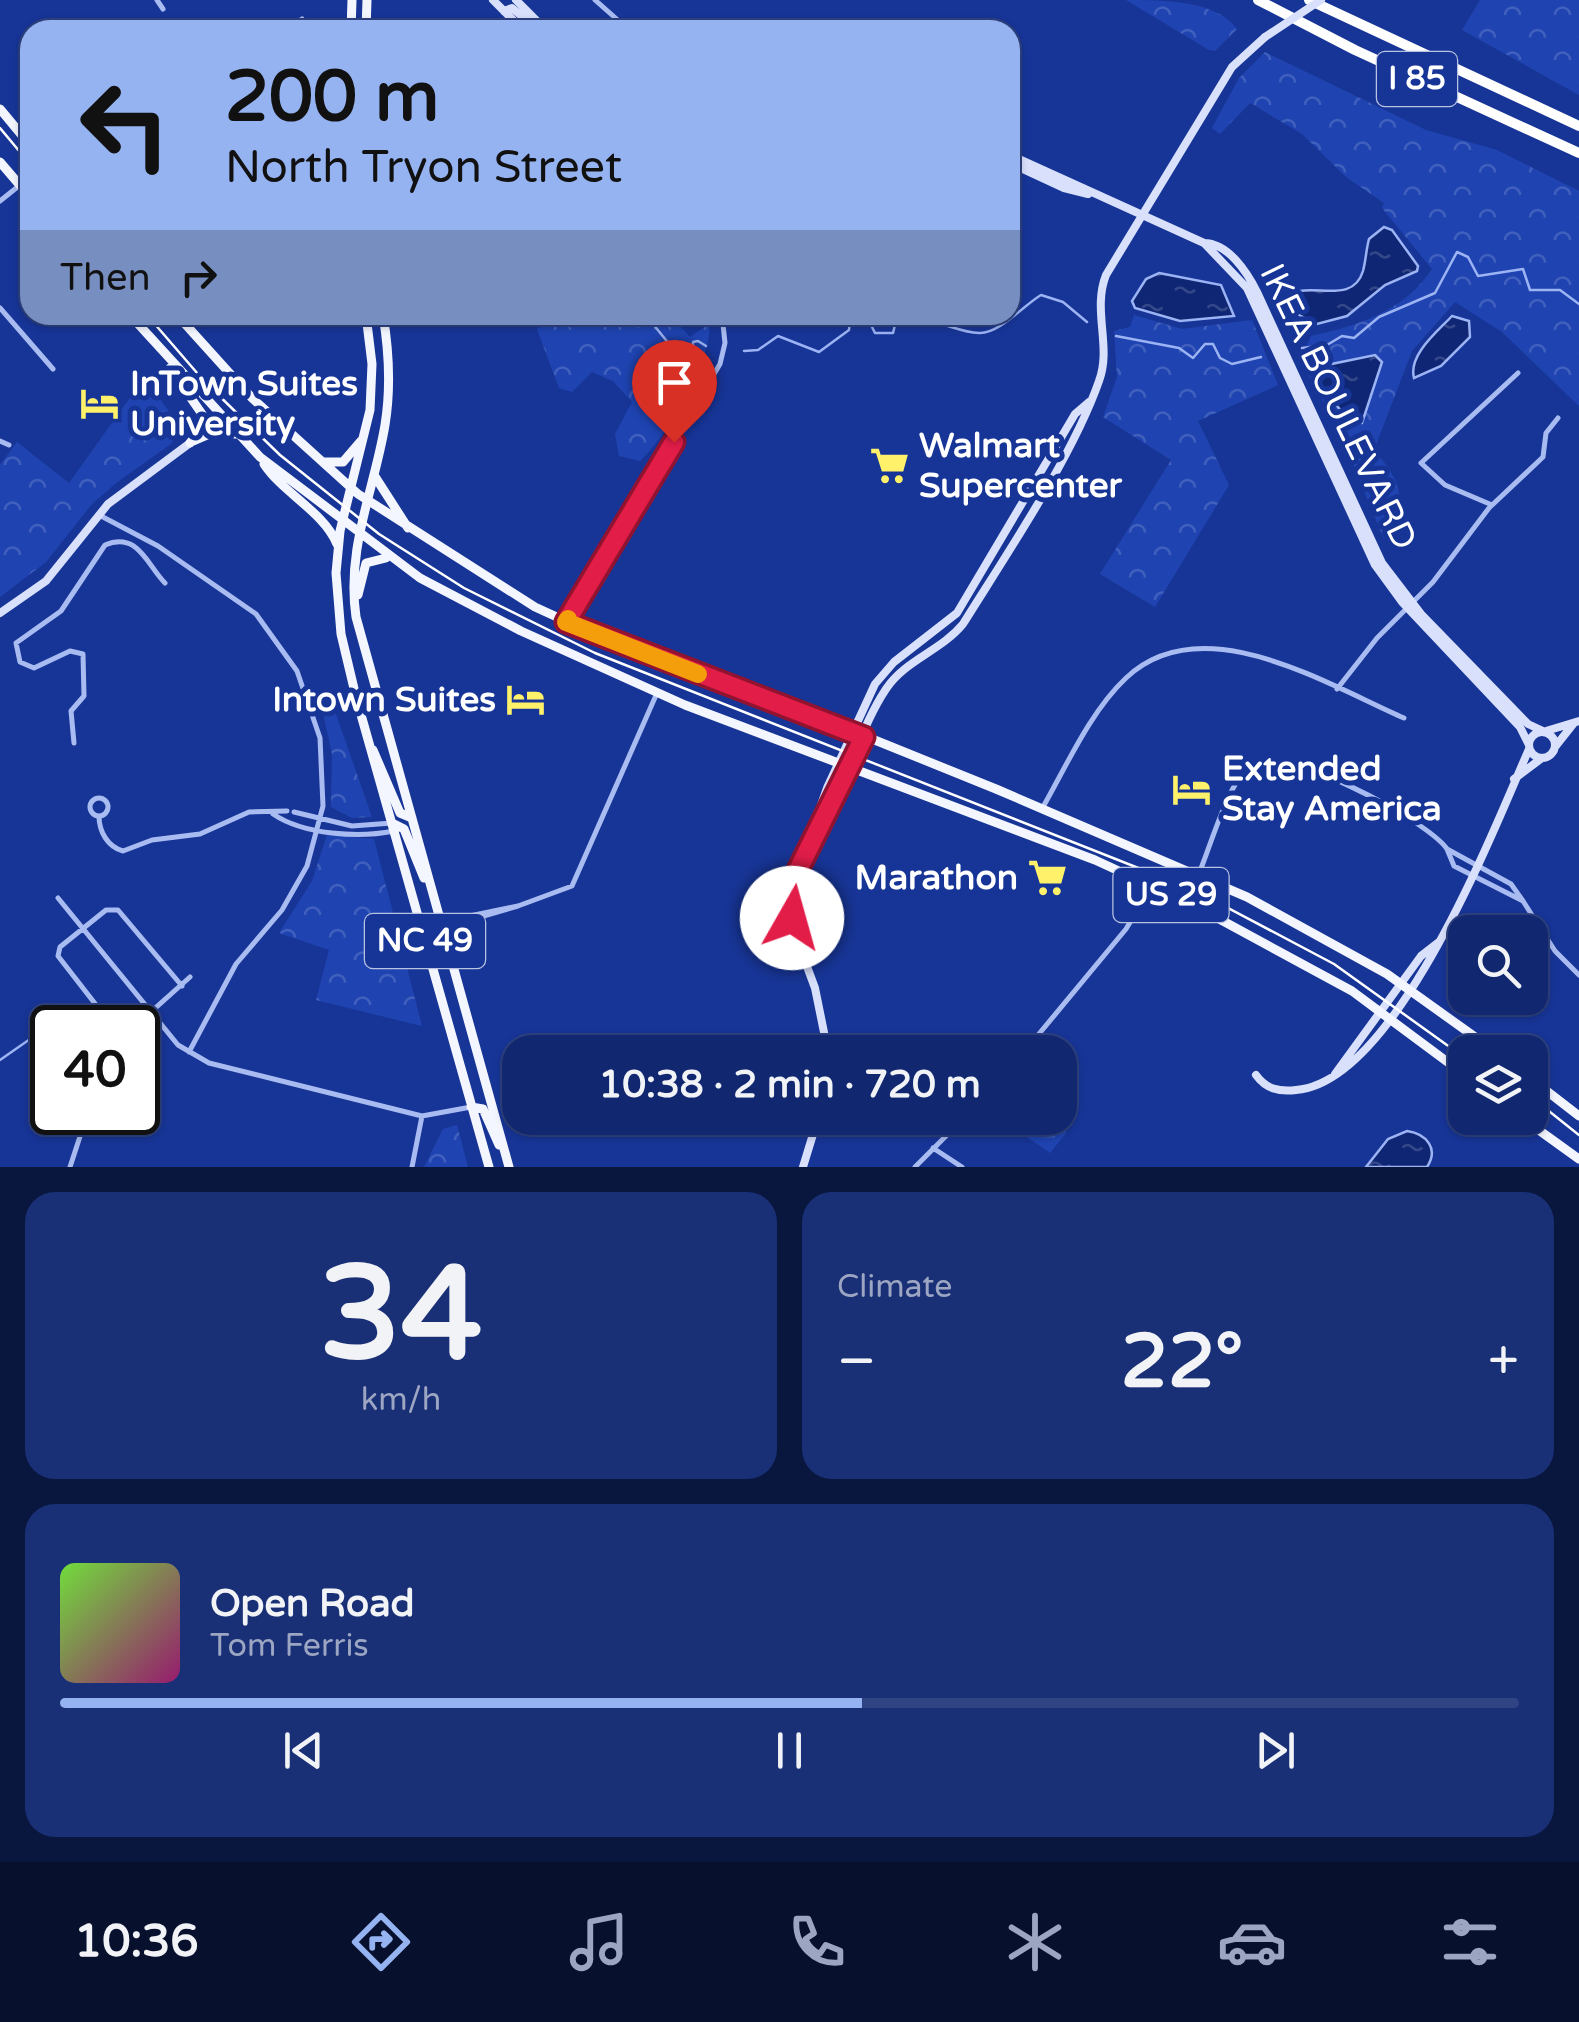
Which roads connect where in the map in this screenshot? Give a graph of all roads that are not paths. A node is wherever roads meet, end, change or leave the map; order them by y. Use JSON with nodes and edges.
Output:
{"nodes":[{"id":1,"x":157,"y":0,"type":"edge"},
{"id":2,"x":493,"y":0,"type":"edge"},
{"id":3,"x":516,"y":0,"type":"edge"},
{"id":4,"x":595,"y":0,"type":"edge"},
{"id":5,"x":1258,"y":0,"type":"edge"},
{"id":6,"x":1309,"y":0,"type":"edge"},
{"id":7,"x":1322,"y":0,"type":"edge"},
{"id":8,"x":164,"y":9,"type":"dead end"},
{"id":9,"x":504,"y":11,"type":"junction"},
{"id":10,"x":513,"y":20,"type":"edge"},
{"id":11,"x":526,"y":20,"type":"edge"},
{"id":12,"x":536,"y":20,"type":"edge"},
{"id":13,"x":618,"y":20,"type":"edge"},
{"id":14,"x":0,"y":109,"type":"edge"},
{"id":15,"x":1579,"y":126,"type":"edge"},
{"id":16,"x":20,"y":133,"type":"edge"},
{"id":17,"x":1579,"y":153,"type":"edge"},
{"id":18,"x":1020,"y":160,"type":"edge"},
{"id":19,"x":0,"y":162,"type":"edge"},
{"id":20,"x":1020,"y":168,"type":"edge"},
{"id":21,"x":20,"y":186,"type":"joint"},
{"id":22,"x":1088,"y":194,"type":"junction"},
{"id":23,"x":0,"y":200,"type":"edge"},
{"id":24,"x":1142,"y":215,"type":"junction"},
{"id":25,"x":0,"y":308,"type":"edge"},
{"id":26,"x":8,"y":320,"type":"junction"},
{"id":27,"x":138,"y":325,"type":"edge"},
{"id":28,"x":185,"y":325,"type":"edge"},
{"id":29,"x":367,"y":325,"type":"edge"},
{"id":30,"x":384,"y":325,"type":"edge"},
{"id":31,"x":723,"y":325,"type":"edge"},
{"id":32,"x":0,"y":327,"type":"edge"},
{"id":33,"x":161,"y":352,"type":"junction"},
{"id":34,"x":53,"y":369,"type":"dead end"},
{"id":35,"x":1518,"y":373,"type":"dead end"},
{"id":36,"x":1089,"y":402,"type":"junction"},
{"id":37,"x":1558,"y":418,"type":"dead end"},
{"id":38,"x":367,"y":430,"type":"junction"},
{"id":39,"x":237,"y":435,"type":"junction"},
{"id":40,"x":0,"y":441,"type":"edge"},
{"id":41,"x":190,"y":443,"type":"junction"},
{"id":42,"x":9,"y":445,"type":"dead end"},
{"id":43,"x":260,"y":457,"type":"junction"},
{"id":44,"x":319,"y":460,"type":"junction"},
{"id":45,"x":374,"y":472,"type":"junction"},
{"id":46,"x":351,"y":488,"type":"junction"},
{"id":47,"x":366,"y":500,"type":"junction"},
{"id":48,"x":1492,"y":505,"type":"junction"},
{"id":49,"x":99,"y":514,"type":"junction"},
{"id":50,"x":342,"y":522,"type":"junction"},
{"id":51,"x":357,"y":533,"type":"junction"},
{"id":52,"x":413,"y":533,"type":"junction"},
{"id":53,"x":337,"y":548,"type":"junction"},
{"id":54,"x":393,"y":560,"type":"junction"},
{"id":55,"x":165,"y":583,"type":"dead end"},
{"id":56,"x":1409,"y":605,"type":"junction"},
{"id":57,"x":0,"y":613,"type":"edge"},
{"id":58,"x":356,"y":617,"type":"junction"},
{"id":59,"x":566,"y":622,"type":"junction"},
{"id":60,"x":1337,"y":689,"type":"junction"},
{"id":61,"x":657,"y":692,"type":"junction"},
{"id":62,"x":1404,"y":718,"type":"dead end"},
{"id":63,"x":1576,"y":722,"type":"edge"},
{"id":64,"x":1544,"y":731,"type":"junction"},
{"id":65,"x":852,"y":732,"type":"junction"},
{"id":66,"x":864,"y":737,"type":"junction"},
{"id":67,"x":74,"y":743,"type":"dead end"},
{"id":68,"x":369,"y":744,"type":"junction"},
{"id":69,"x":1529,"y":747,"type":"junction"},
{"id":70,"x":1555,"y":748,"type":"junction"},
{"id":71,"x":1543,"y":758,"type":"junction"},
{"id":72,"x":836,"y":766,"type":"junction"},
{"id":73,"x":848,"y":770,"type":"junction"},
{"id":74,"x":1514,"y":779,"type":"junction"},
{"id":75,"x":1042,"y":809,"type":"junction"},
{"id":76,"x":273,"y":814,"type":"junction"},
{"id":77,"x":99,"y":816,"type":"dead end"},
{"id":78,"x":412,"y":818,"type":"junction"},
{"id":79,"x":320,"y":819,"type":"junction"},
{"id":80,"x":818,"y":822,"type":"junction"},
{"id":81,"x":393,"y":827,"type":"junction"},
{"id":82,"x":319,"y":828,"type":"junction"},
{"id":83,"x":1475,"y":871,"type":"junction"},
{"id":84,"x":1198,"y":876,"type":"junction"},
{"id":85,"x":1152,"y":886,"type":"junction"},
{"id":86,"x":58,"y":898,"type":"dead end"},
{"id":87,"x":435,"y":899,"type":"junction"},
{"id":88,"x":442,"y":925,"type":"junction"},
{"id":89,"x":82,"y":929,"type":"junction"},
{"id":90,"x":190,"y":976,"type":"dead end"},
{"id":91,"x":1579,"y":976,"type":"edge"},
{"id":92,"x":182,"y":986,"type":"junction"},
{"id":93,"x":1405,"y":987,"type":"junction"},
{"id":94,"x":96,"y":1005,"type":"edge"},
{"id":95,"x":145,"y":1005,"type":"edge"},
{"id":96,"x":159,"y":1005,"type":"edge"},
{"id":97,"x":1379,"y":1011,"type":"junction"},
{"id":98,"x":1388,"y":1019,"type":"junction"},
{"id":99,"x":160,"y":1023,"type":"edge"},
{"id":100,"x":825,"y":1035,"type":"edge"},
{"id":101,"x":1038,"y":1035,"type":"edge"},
{"id":102,"x":1472,"y":1035,"type":"edge"},
{"id":103,"x":189,"y":1052,"type":"junction"},
{"id":104,"x":1448,"y":1063,"type":"edge"},
{"id":105,"x":1335,"y":1074,"type":"junction"},
{"id":106,"x":1256,"y":1075,"type":"dead end"},
{"id":107,"x":1548,"y":1092,"type":"edge"},
{"id":108,"x":472,"y":1107,"type":"junction"},
{"id":109,"x":422,"y":1116,"type":"junction"},
{"id":110,"x":1579,"y":1116,"type":"edge"},
{"id":111,"x":80,"y":1135,"type":"edge"},
{"id":112,"x":813,"y":1135,"type":"edge"},
{"id":113,"x":946,"y":1135,"type":"edge"},
{"id":114,"x":1545,"y":1135,"type":"edge"},
{"id":115,"x":933,"y":1148,"type":"junction"},
{"id":116,"x":1579,"y":1160,"type":"edge"},
{"id":117,"x":509,"y":1166,"type":"edge"},
{"id":118,"x":70,"y":1167,"type":"edge"},
{"id":119,"x":412,"y":1167,"type":"edge"},
{"id":120,"x":489,"y":1167,"type":"edge"},
{"id":121,"x":803,"y":1167,"type":"edge"},
{"id":122,"x":915,"y":1167,"type":"edge"},
{"id":123,"x":962,"y":1167,"type":"edge"}],
"edges":[{"from":1,"to":8,"type":"street"},
{"from":2,"to":9,"type":"street"},
{"from":3,"to":12,"type":"street"},
{"from":4,"to":13,"type":"street"},
{"from":5,"to":17,"type":"highway","number":"I 85"},
{"from":6,"to":15,"type":"highway","number":"I 85"},
{"from":7,"to":24,"type":"street","bridge":true},
{"from":9,"to":10,"type":"street"},
{"from":9,"to":11,"type":"street"},
{"from":14,"to":16,"type":"main road"},
{"from":18,"to":22,"type":"street","name":"IKEA BOULEVARD"},
{"from":19,"to":21,"type":"main road"},
{"from":20,"to":22,"type":"street","name":"IKEA BOULEVARD"},
{"from":21,"to":23,"type":"street"},
{"from":22,"to":24,"type":"street","name":"IKEA BOULEVARD"},
{"from":24,"to":36,"type":"street"},
{"from":24,"to":56,"type":"street","name":"IKEA BOULEVARD"},
{"from":25,"to":26,"type":"street"},
{"from":26,"to":32,"type":"street"},
{"from":26,"to":34,"type":"street"},
{"from":27,"to":33,"type":"main road"},
{"from":28,"to":44,"type":"main road"},
{"from":29,"to":38,"type":"main road"},
{"from":30,"to":45,"type":"main road"},
{"from":31,"to":59,"type":"street"},
{"from":33,"to":39,"type":"main road"},
{"from":33,"to":41,"type":"main road"},
{"from":35,"to":48,"type":"street"},
{"from":36,"to":65,"type":"street"},
{"from":36,"to":66,"type":"street"},
{"from":37,"to":48,"type":"street"},
{"from":38,"to":44,"type":"main road"},
{"from":38,"to":46,"type":"main road"},
{"from":39,"to":41,"type":"main road"},
{"from":39,"to":43,"type":"main road"},
{"from":40,"to":42,"type":"street"},
{"from":41,"to":49,"type":"street"},
{"from":43,"to":50,"type":"main road"},
{"from":43,"to":53,"type":"main road"},
{"from":44,"to":46,"type":"main road"},
{"from":45,"to":47,"type":"main road"},
{"from":45,"to":52,"type":"main road"},
{"from":46,"to":47,"type":"main road"},
{"from":46,"to":50,"type":"main road"},
{"from":47,"to":51,"type":"main road","number":"NC 49"},
{"from":47,"to":52,"type":"main road"},
{"from":48,"to":56,"type":"street"},
{"from":49,"to":57,"type":"street"},
{"from":49,"to":79,"type":"street"},
{"from":50,"to":51,"type":"main road"},
{"from":50,"to":53,"type":"main road","number":"NC 49"},
{"from":51,"to":54,"type":"main road","number":"US 29"},
{"from":51,"to":58,"type":"main road","number":"NC 49"},
{"from":52,"to":59,"type":"main road","number":"US 29"},
{"from":53,"to":68,"type":"main road","number":"NC 49"},
{"from":54,"to":58,"type":"main road"},
{"from":54,"to":61,"type":"main road","number":"US 29"},
{"from":55,"to":67,"type":"street"},
{"from":56,"to":60,"type":"street"},
{"from":56,"to":64,"type":"street","name":"IKEA BOULEVARD"},
{"from":56,"to":69,"type":"street","name":"IKEA BOULEVARD"},
{"from":58,"to":78,"type":"main road","number":"NC 49"},
{"from":59,"to":65,"type":"main road","number":"US 29"},
{"from":60,"to":62,"type":"street"},
{"from":60,"to":75,"type":"street"},
{"from":61,"to":72,"type":"main road","number":"US 29"},
{"from":61,"to":88,"type":"street"},
{"from":63,"to":64,"type":"street"},
{"from":63,"to":70,"type":"street"},
{"from":64,"to":69,"type":"street"},
{"from":64,"to":70,"type":"street"},
{"from":65,"to":66,"type":"main road","number":"US 29"},
{"from":65,"to":72,"type":"street"},
{"from":66,"to":73,"type":"street"},
{"from":66,"to":75,"type":"main road","number":"US 29"},
{"from":68,"to":78,"type":"main road"},
{"from":68,"to":81,"type":"main road","number":"NC 49"},
{"from":69,"to":71,"type":"street"},
{"from":69,"to":74,"type":"street"},
{"from":70,"to":71,"type":"street"},
{"from":71,"to":74,"type":"street"},
{"from":72,"to":73,"type":"main road","number":"US 29"},
{"from":72,"to":80,"type":"street"},
{"from":73,"to":80,"type":"street"},
{"from":73,"to":85,"type":"main road","number":"US 29"},
{"from":74,"to":83,"type":"street"},
{"from":75,"to":84,"type":"main road","number":"US 29"},
{"from":76,"to":77,"type":"street"},
{"from":76,"to":79,"type":"street"},
{"from":76,"to":82,"type":"street"},
{"from":78,"to":87,"type":"main road","number":"NC 49"},
{"from":79,"to":81,"type":"street"},
{"from":79,"to":82,"type":"street"},
{"from":80,"to":100,"type":"street"},
{"from":81,"to":82,"type":"street"},
{"from":81,"to":87,"type":"main road"},
{"from":81,"to":108,"type":"main road","number":"NC 49"},
{"from":82,"to":103,"type":"street"},
{"from":83,"to":84,"type":"street"},
{"from":83,"to":91,"type":"street"},
{"from":83,"to":93,"type":"street"},
{"from":84,"to":93,"type":"main road","number":"US 29"},
{"from":85,"to":97,"type":"main road","number":"US 29"},
{"from":85,"to":101,"type":"street"},
{"from":86,"to":89,"type":"street"},
{"from":87,"to":88,"type":"main road","number":"NC 49"},
{"from":88,"to":117,"type":"main road","number":"NC 49"},
{"from":89,"to":92,"type":"street"},
{"from":89,"to":94,"type":"street"},
{"from":89,"to":95,"type":"street"},
{"from":90,"to":92,"type":"street"},
{"from":92,"to":96,"type":"street"},
{"from":93,"to":97,"type":"street"},
{"from":93,"to":98,"type":"street"},
{"from":93,"to":102,"type":"main road","number":"US 29"},
{"from":97,"to":98,"type":"main road","number":"US 29"},
{"from":97,"to":105,"type":"street"},
{"from":98,"to":104,"type":"main road","number":"US 29"},
{"from":98,"to":105,"type":"street"},
{"from":99,"to":103,"type":"street"},
{"from":103,"to":109,"type":"street"},
{"from":105,"to":106,"type":"street"},
{"from":107,"to":110,"type":"main road"},
{"from":108,"to":109,"type":"street"},
{"from":108,"to":117,"type":"main road"},
{"from":108,"to":120,"type":"main road","number":"NC 49"},
{"from":109,"to":119,"type":"street"},
{"from":111,"to":118,"type":"street"},
{"from":112,"to":121,"type":"street"},
{"from":113,"to":115,"type":"street"},
{"from":114,"to":116,"type":"main road"},
{"from":115,"to":122,"type":"street"},
{"from":115,"to":123,"type":"street"}]}
